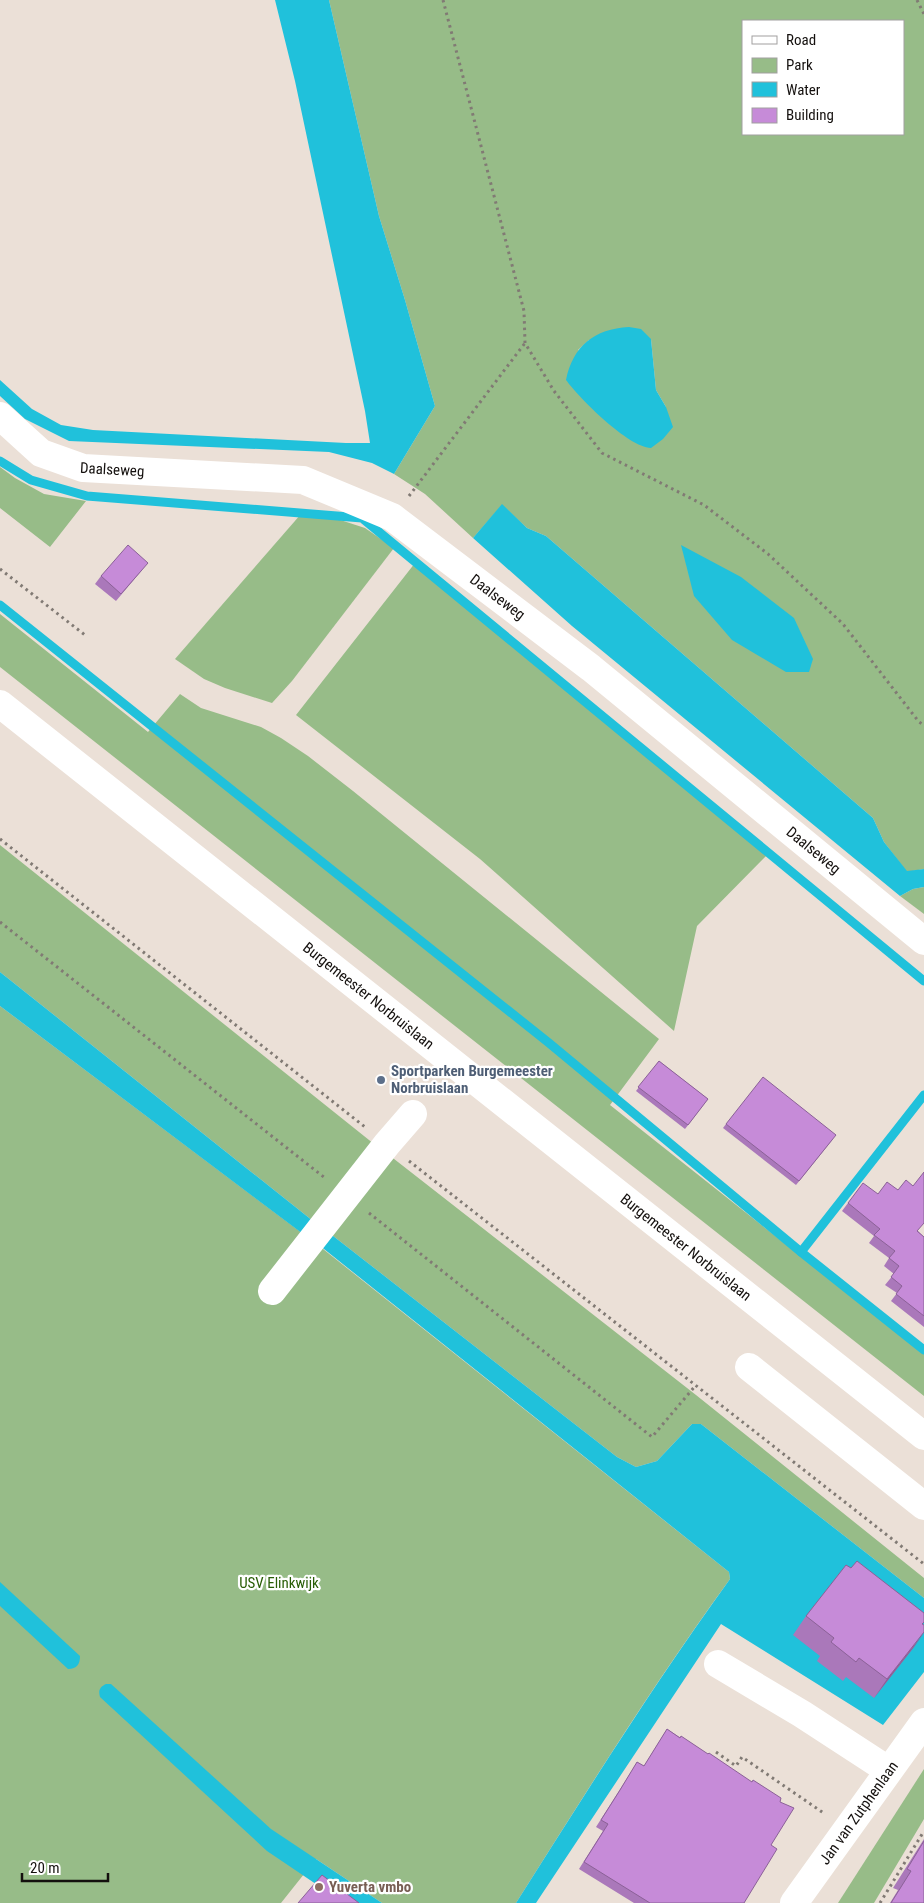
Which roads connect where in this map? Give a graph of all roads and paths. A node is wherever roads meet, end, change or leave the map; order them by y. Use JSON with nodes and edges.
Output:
{"nodes":[{"id":1,"x":443,"y":0,"type":"edge"},
{"id":2,"x":917,"y":0,"type":"edge"},
{"id":3,"x":924,"y":14,"type":"edge"},
{"id":4,"x":525,"y":343,"type":"junction"},
{"id":5,"x":0,"y":416,"type":"edge"},
{"id":6,"x":392,"y":517,"type":"junction"},
{"id":7,"x":0,"y":569,"type":"edge"},
{"id":8,"x":85,"y":635,"type":"dead end"},
{"id":9,"x":0,"y":704,"type":"edge"},
{"id":10,"x":924,"y":725,"type":"edge"},
{"id":11,"x":0,"y":839,"type":"edge"},
{"id":12,"x":924,"y":941,"type":"edge"},
{"id":13,"x":413,"y":1114,"type":"dead end"},
{"id":14,"x":387,"y":1144,"type":"junction"},
{"id":15,"x":272,"y":1291,"type":"dead end"},
{"id":16,"x":749,"y":1367,"type":"dead end"},
{"id":17,"x":924,"y":1436,"type":"edge"},
{"id":18,"x":924,"y":1506,"type":"edge"},
{"id":19,"x":924,"y":1564,"type":"edge"},
{"id":20,"x":718,"y":1664,"type":"dead end"},
{"id":21,"x":924,"y":1722,"type":"edge"},
{"id":22,"x":716,"y":1752,"type":"dead end"},
{"id":23,"x":888,"y":1770,"type":"junction"},
{"id":24,"x":846,"y":1828,"type":"junction"},
{"id":25,"x":924,"y":1831,"type":"edge"},
{"id":26,"x":806,"y":1898,"type":"edge"},
{"id":27,"x":880,"y":1903,"type":"edge"}],
"edges":[{"from":1,"to":4,"type":"path"},
{"from":2,"to":3,"type":"path"},
{"from":4,"to":6,"type":"path"},
{"from":4,"to":10,"type":"path"},
{"from":5,"to":6,"type":"street","name":"Daalseweg"},
{"from":6,"to":12,"type":"street","name":"Daalseweg"},
{"from":7,"to":8,"type":"path"},
{"from":9,"to":17,"type":"street","name":"Burgemeester Norbruislaan"},
{"from":11,"to":14,"type":"path"},
{"from":13,"to":14,"type":"street"},
{"from":14,"to":15,"type":"street"},
{"from":14,"to":19,"type":"path"},
{"from":16,"to":18,"type":"street"},
{"from":20,"to":23,"type":"street"},
{"from":21,"to":23,"type":"street","name":"Jan van Zutphenlaan"},
{"from":22,"to":24,"type":"path"},
{"from":23,"to":24,"type":"street","name":"Jan van Zutphenlaan"},
{"from":24,"to":26,"type":"street","name":"Jan van Zutphenlaan"},
{"from":25,"to":27,"type":"path"}]}
